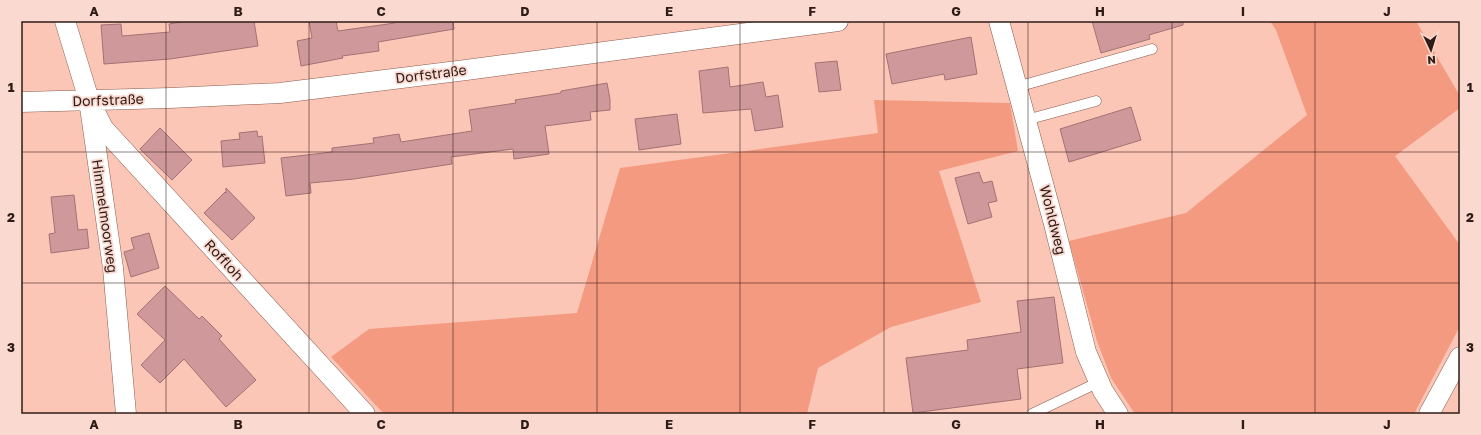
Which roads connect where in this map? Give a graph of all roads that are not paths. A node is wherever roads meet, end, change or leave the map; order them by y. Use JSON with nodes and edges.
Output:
{"nodes":[{"id":1,"x":65,"y":21,"type":"edge"},
{"id":2,"x":838,"y":21,"type":"edge"},
{"id":3,"x":1000,"y":21,"type":"edge"},
{"id":4,"x":1152,"y":49,"type":"dead end"},
{"id":5,"x":1017,"y":88,"type":"junction"},
{"id":6,"x":89,"y":100,"type":"junction"},
{"id":7,"x":1096,"y":101,"type":"dead end"},
{"id":8,"x":21,"y":102,"type":"edge"},
{"id":9,"x":1026,"y":120,"type":"junction"},
{"id":10,"x":1460,"y":357,"type":"edge"},
{"id":11,"x":1099,"y":382,"type":"junction"},
{"id":12,"x":126,"y":414,"type":"edge"},
{"id":13,"x":365,"y":414,"type":"edge"},
{"id":14,"x":1032,"y":414,"type":"edge"},
{"id":15,"x":1118,"y":414,"type":"edge"},
{"id":16,"x":1429,"y":414,"type":"edge"}],
"edges":[{"from":1,"to":6,"type":"street","name":"Himmelmoorweg"},
{"from":2,"to":6,"type":"street","name":"Dorfstraße"},
{"from":3,"to":5,"type":"street","name":"Wohldweg"},
{"from":4,"to":5,"type":"lane"},
{"from":5,"to":9,"type":"street","name":"Wohldweg"},
{"from":6,"to":8,"type":"street","name":"Dorfstraße"},
{"from":6,"to":12,"type":"street","name":"Himmelmoorweg"},
{"from":6,"to":13,"type":"street","name":"Roffloh"},
{"from":7,"to":9,"type":"lane"},
{"from":9,"to":11,"type":"street","name":"Wohldweg"},
{"from":10,"to":16,"type":"street"},
{"from":11,"to":14,"type":"lane"},
{"from":11,"to":15,"type":"street","name":"Wohldweg"}]}
